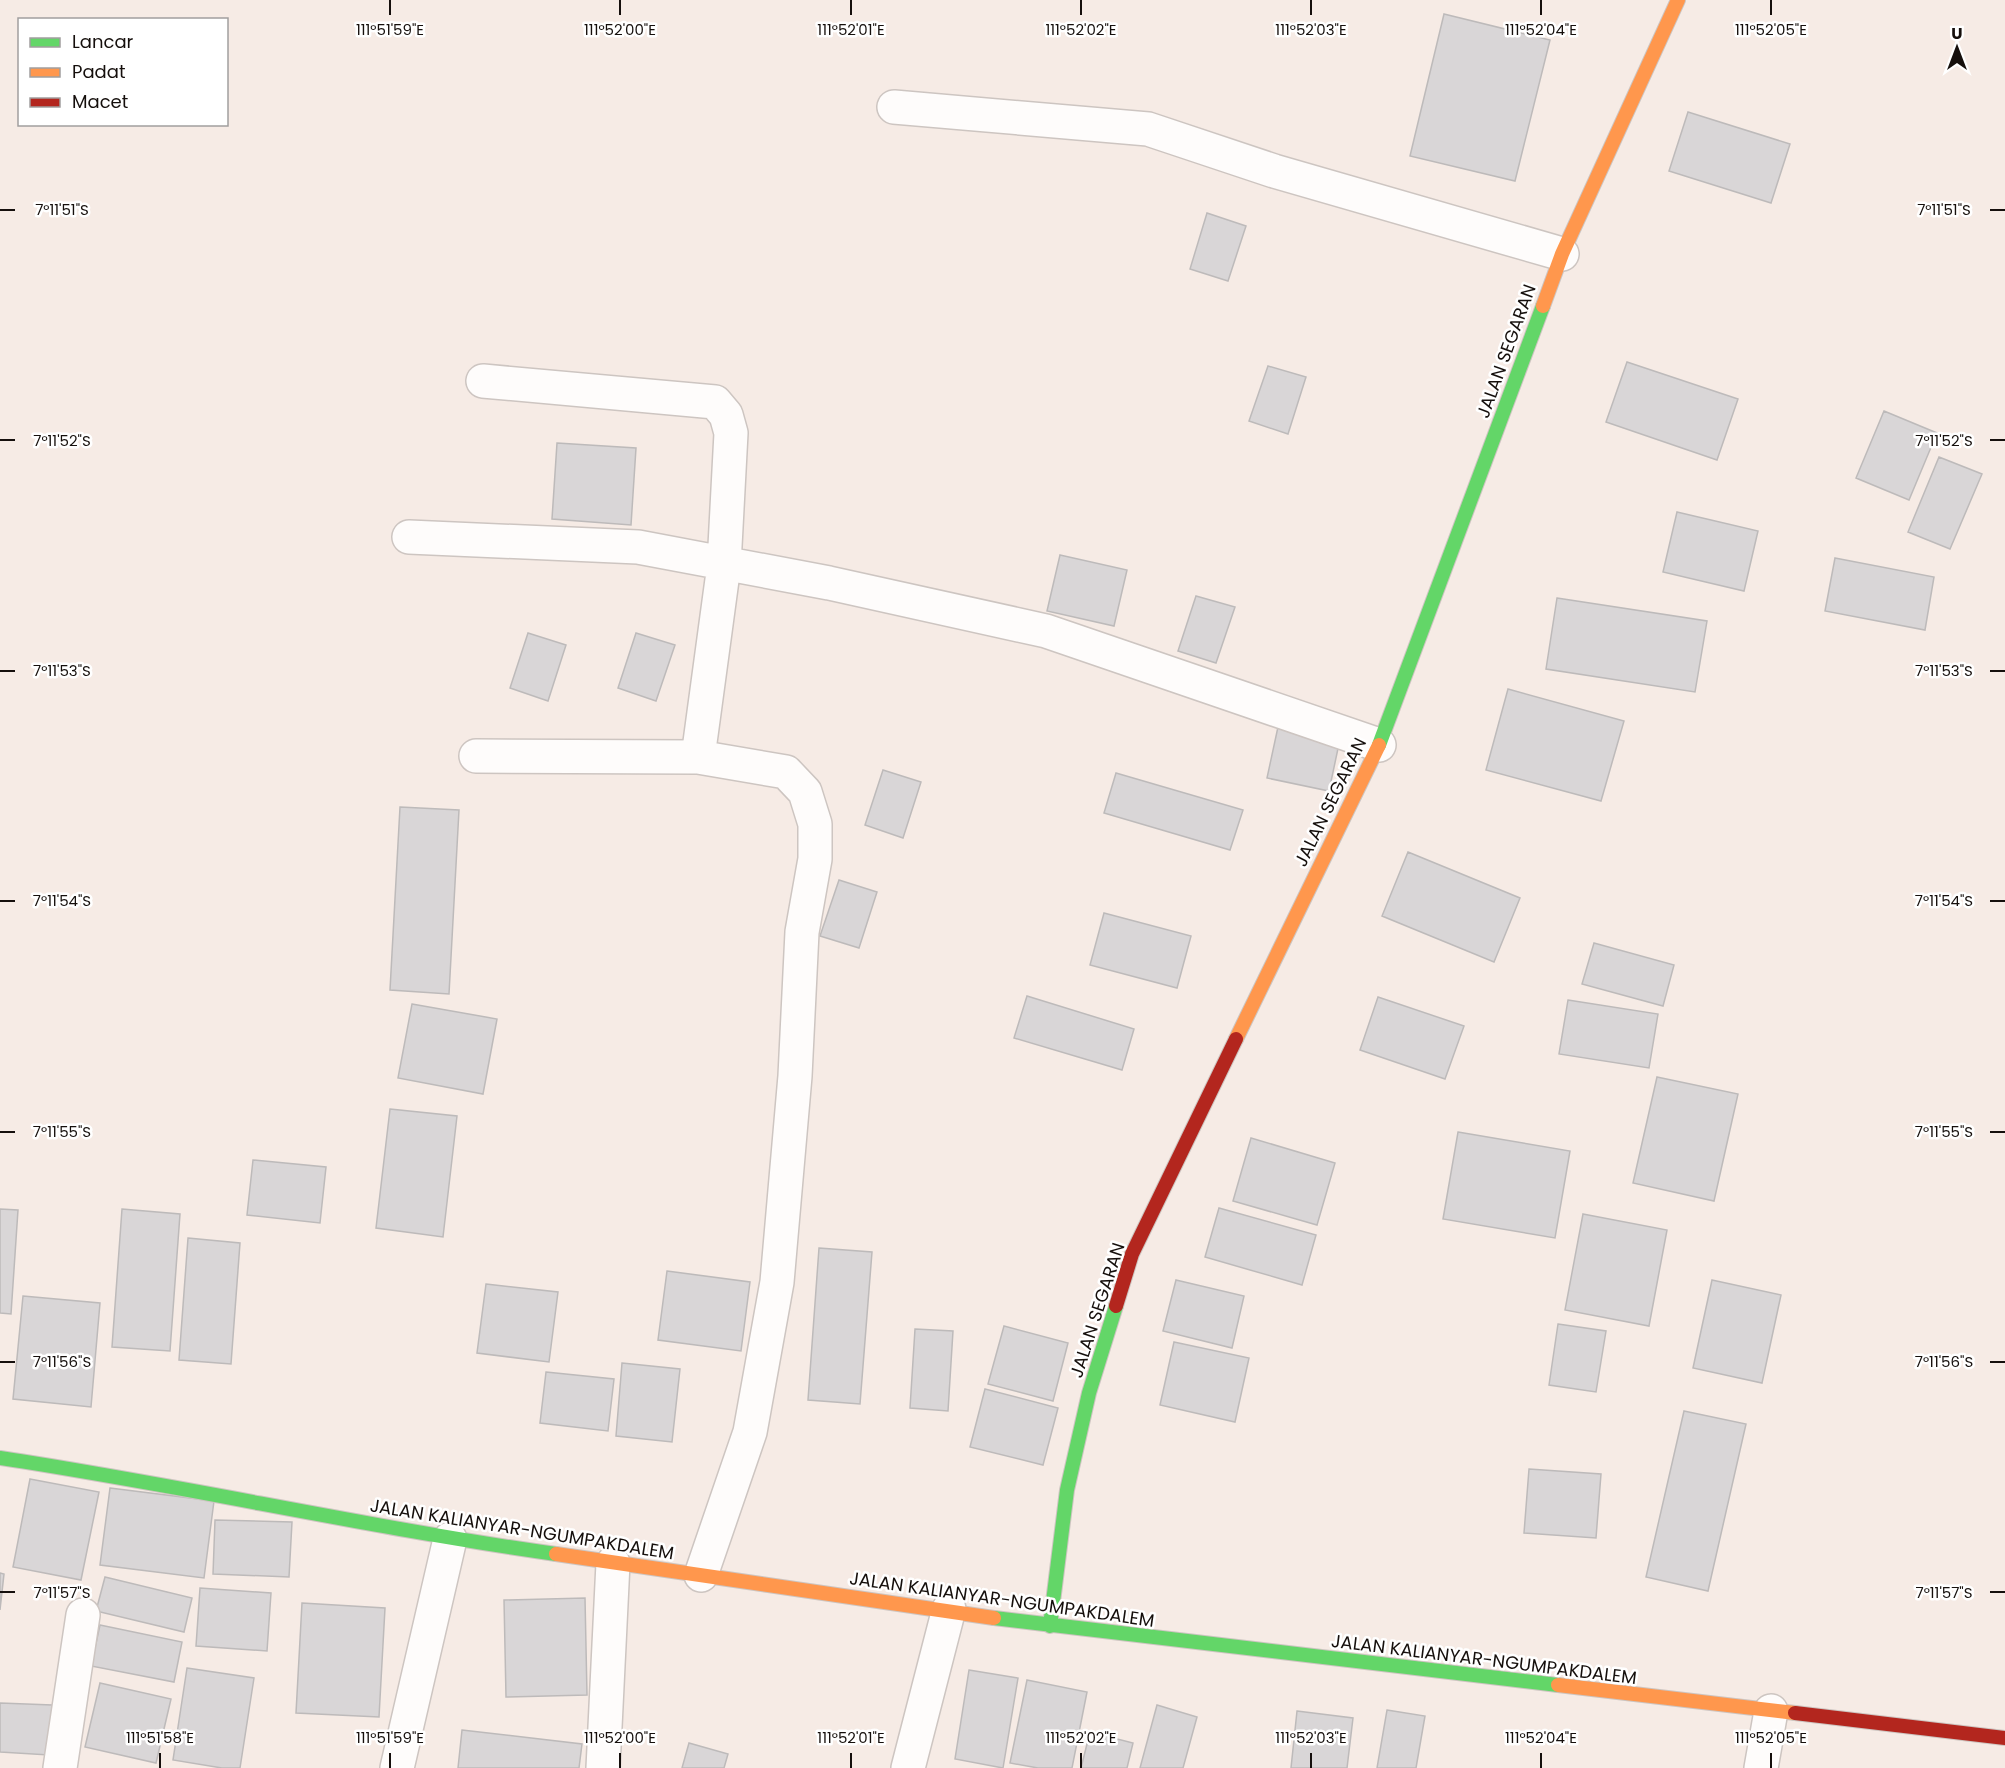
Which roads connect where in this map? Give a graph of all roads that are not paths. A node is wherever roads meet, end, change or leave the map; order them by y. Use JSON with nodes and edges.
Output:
{"nodes":[{"id":1,"x":1678,"y":0,"type":"edge"},
{"id":2,"x":894,"y":107,"type":"dead end"},
{"id":3,"x":1562,"y":254,"type":"junction"},
{"id":4,"x":483,"y":381,"type":"dead end"},
{"id":5,"x":409,"y":537,"type":"dead end"},
{"id":6,"x":724,"y":565,"type":"junction"},
{"id":7,"x":1379,"y":745,"type":"junction"},
{"id":8,"x":476,"y":756,"type":"dead end"},
{"id":9,"x":698,"y":757,"type":"junction"},
{"id":10,"x":0,"y":1458,"type":"edge"},
{"id":11,"x":450,"y":1539,"type":"junction"},
{"id":12,"x":613,"y":1563,"type":"junction"},
{"id":13,"x":701,"y":1575,"type":"junction"},
{"id":14,"x":949,"y":1609,"type":"junction"},
{"id":15,"x":83,"y":1615,"type":"dead end"},
{"id":16,"x":1050,"y":1626,"type":"junction"},
{"id":17,"x":1771,"y":1711,"type":"junction"},
{"id":18,"x":2005,"y":1738,"type":"edge"},
{"id":19,"x":60,"y":1768,"type":"edge"},
{"id":20,"x":397,"y":1768,"type":"edge"},
{"id":21,"x":603,"y":1768,"type":"edge"},
{"id":22,"x":908,"y":1768,"type":"edge"},
{"id":23,"x":1761,"y":1768,"type":"edge"}],
"edges":[{"from":1,"to":3,"type":"street","name":"JALAN SEGARAN"},
{"from":2,"to":3,"type":"street"},
{"from":3,"to":7,"type":"street","name":"JALAN SEGARAN"},
{"from":4,"to":6,"type":"street"},
{"from":5,"to":6,"type":"street"},
{"from":6,"to":7,"type":"street"},
{"from":6,"to":9,"type":"street"},
{"from":7,"to":16,"type":"street","name":"JALAN SEGARAN"},
{"from":8,"to":9,"type":"street"},
{"from":9,"to":13,"type":"street"},
{"from":10,"to":11,"type":"street","name":"JALAN KALIANYAR-NGUMPAKDALEM"},
{"from":11,"to":12,"type":"street","name":"JALAN KALIANYAR-NGUMPAKDALEM"},
{"from":11,"to":20,"type":"street"},
{"from":12,"to":13,"type":"street","name":"JALAN KALIANYAR-NGUMPAKDALEM"},
{"from":12,"to":21,"type":"street"},
{"from":13,"to":14,"type":"street","name":"JALAN KALIANYAR-NGUMPAKDALEM"},
{"from":14,"to":16,"type":"street","name":"JALAN KALIANYAR-NGUMPAKDALEM"},
{"from":14,"to":22,"type":"street"},
{"from":15,"to":19,"type":"street"},
{"from":16,"to":17,"type":"street","name":"JALAN KALIANYAR-NGUMPAKDALEM"},
{"from":17,"to":18,"type":"street","name":"JALAN KALIANYAR-NGUMPAKDALEM"},
{"from":17,"to":23,"type":"street"}]}
